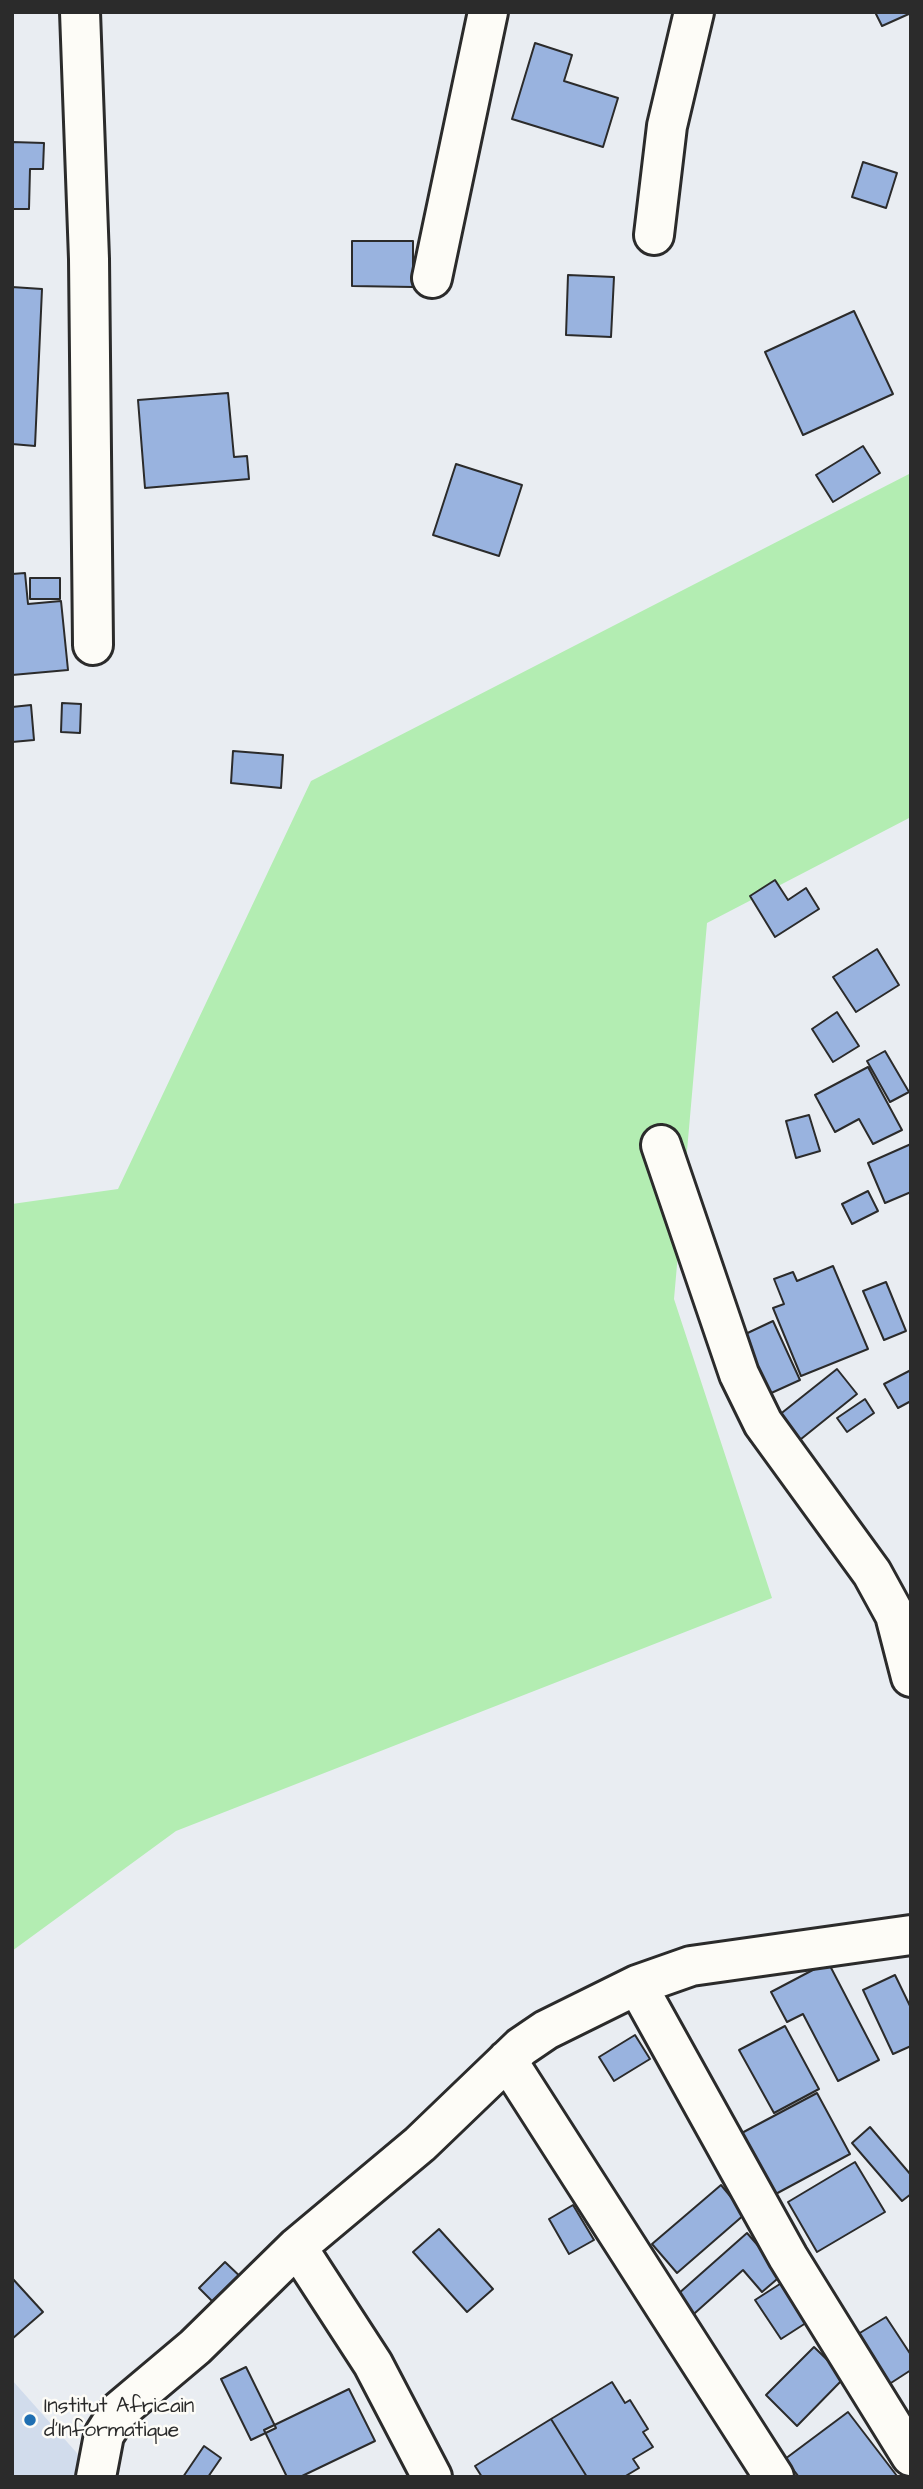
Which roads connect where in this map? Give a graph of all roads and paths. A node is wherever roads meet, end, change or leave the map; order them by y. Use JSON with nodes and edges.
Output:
{"nodes":[{"id":1,"x":80,"y":12,"type":"edge"},
{"id":2,"x":488,"y":12,"type":"edge"},
{"id":3,"x":694,"y":12,"type":"edge"},
{"id":4,"x":654,"y":235,"type":"dead end"},
{"id":5,"x":432,"y":278,"type":"dead end"},
{"id":6,"x":93,"y":645,"type":"dead end"},
{"id":7,"x":661,"y":1145,"type":"dead end"},
{"id":8,"x":911,"y":1677,"type":"edge"},
{"id":9,"x":910,"y":1939,"type":"edge"},
{"id":10,"x":637,"y":1985,"type":"junction"},
{"id":11,"x":507,"y":2060,"type":"junction"},
{"id":12,"x":297,"y":2247,"type":"junction"},
{"id":13,"x":911,"y":2456,"type":"edge"},
{"id":14,"x":96,"y":2477,"type":"edge"},
{"id":15,"x":432,"y":2477,"type":"edge"},
{"id":16,"x":774,"y":2477,"type":"edge"}],
"edges":[{"from":1,"to":6,"type":"street"},
{"from":2,"to":5,"type":"street"},
{"from":3,"to":4,"type":"street"},
{"from":7,"to":8,"type":"street"},
{"from":9,"to":10,"type":"street"},
{"from":10,"to":11,"type":"street"},
{"from":10,"to":13,"type":"street"},
{"from":11,"to":12,"type":"street"},
{"from":11,"to":16,"type":"street"},
{"from":12,"to":14,"type":"street"},
{"from":12,"to":15,"type":"street"}]}
